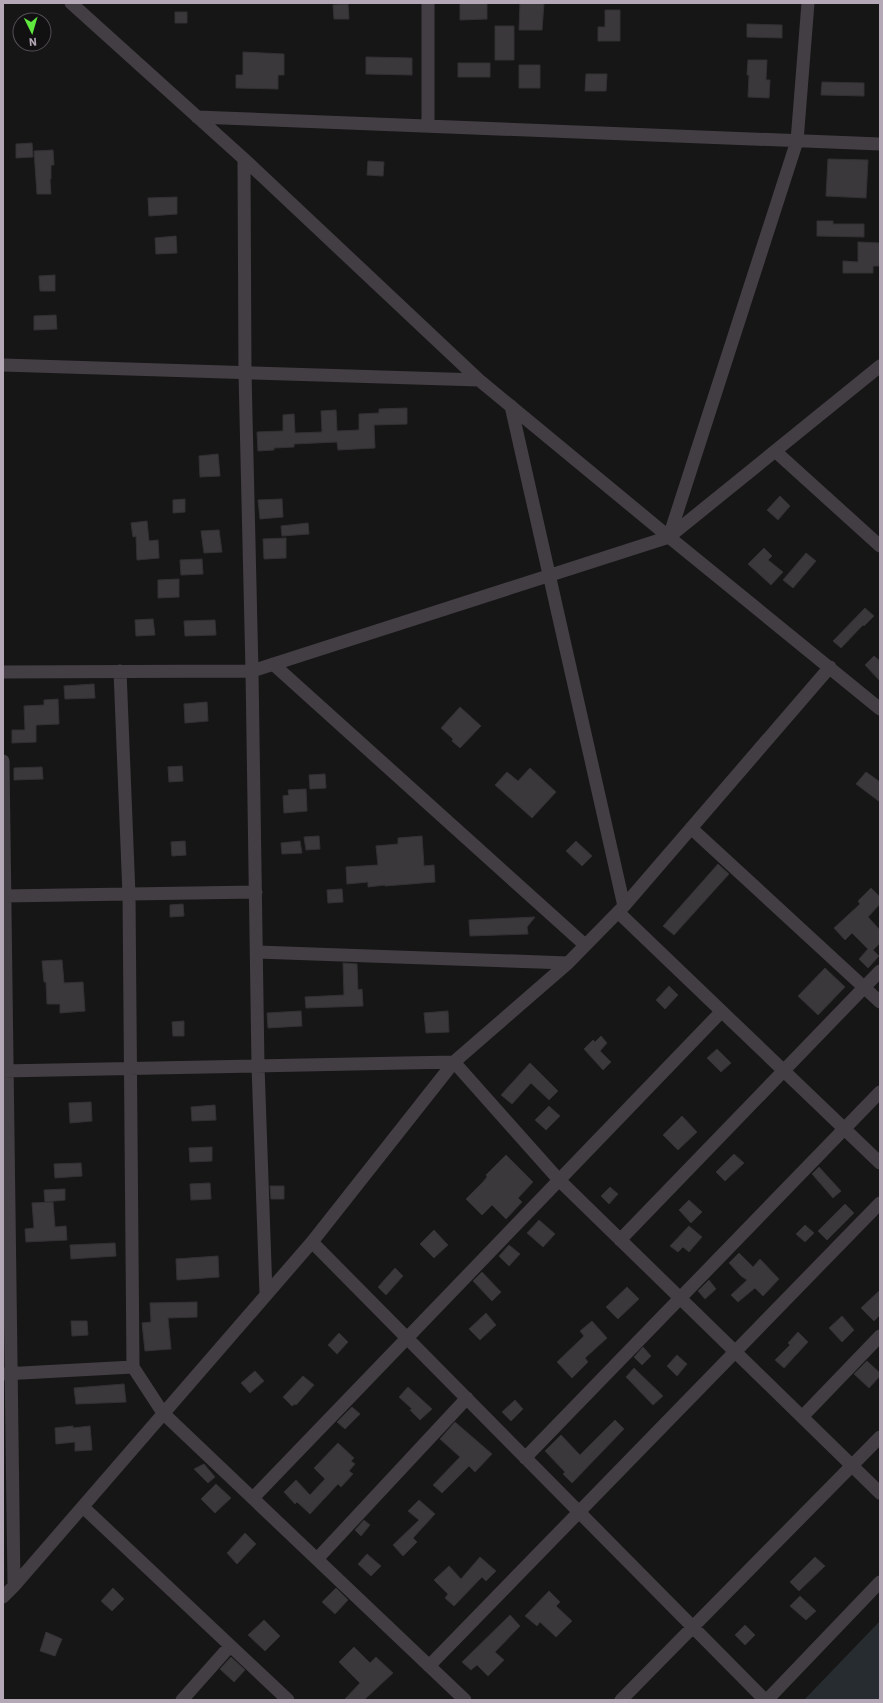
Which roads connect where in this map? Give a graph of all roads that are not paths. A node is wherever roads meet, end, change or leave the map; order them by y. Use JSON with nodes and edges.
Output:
{"nodes":[{"id":1,"x":71,"y":3,"type":"edge"},
{"id":2,"x":428,"y":3,"type":"edge"},
{"id":3,"x":808,"y":3,"type":"edge"},
{"id":4,"x":197,"y":118,"type":"junction"},
{"id":5,"x":428,"y":126,"type":"junction"},
{"id":6,"x":797,"y":141,"type":"junction"},
{"id":7,"x":880,"y":144,"type":"edge"},
{"id":8,"x":244,"y":159,"type":"junction"},
{"id":9,"x":3,"y":366,"type":"edge"},
{"id":10,"x":880,"y":366,"type":"edge"},
{"id":11,"x":245,"y":373,"type":"junction"},
{"id":12,"x":479,"y":380,"type":"junction"},
{"id":13,"x":511,"y":406,"type":"junction"},
{"id":14,"x":775,"y":451,"type":"junction"},
{"id":15,"x":669,"y":538,"type":"junction"},
{"id":16,"x":880,"y":546,"type":"edge"},
{"id":17,"x":549,"y":575,"type":"junction"},
{"id":18,"x":272,"y":664,"type":"junction"},
{"id":19,"x":830,"y":667,"type":"junction"},
{"id":20,"x":120,"y":671,"type":"junction"},
{"id":21,"x":252,"y":671,"type":"junction"},
{"id":22,"x":3,"y":672,"type":"edge"},
{"id":23,"x":880,"y":708,"type":"edge"},
{"id":24,"x":3,"y":762,"type":"edge"},
{"id":25,"x":691,"y":828,"type":"junction"},
{"id":26,"x":256,"y":892,"type":"junction"},
{"id":27,"x":129,"y":895,"type":"junction"},
{"id":28,"x":4,"y":896,"type":"edge"},
{"id":29,"x":621,"y":909,"type":"junction"},
{"id":30,"x":586,"y":945,"type":"junction"},
{"id":31,"x":256,"y":952,"type":"junction"},
{"id":32,"x":568,"y":963,"type":"junction"},
{"id":33,"x":880,"y":971,"type":"edge"},
{"id":34,"x":865,"y":987,"type":"junction"},
{"id":35,"x":880,"y":1002,"type":"edge"},
{"id":36,"x":722,"y":1012,"type":"junction"},
{"id":37,"x":454,"y":1062,"type":"junction"},
{"id":38,"x":258,"y":1066,"type":"junction"},
{"id":39,"x":130,"y":1069,"type":"junction"},
{"id":40,"x":5,"y":1071,"type":"edge"},
{"id":41,"x":783,"y":1071,"type":"junction"},
{"id":42,"x":880,"y":1092,"type":"edge"},
{"id":43,"x":844,"y":1129,"type":"junction"},
{"id":44,"x":880,"y":1163,"type":"edge"},
{"id":45,"x":559,"y":1180,"type":"junction"},
{"id":46,"x":880,"y":1203,"type":"edge"},
{"id":47,"x":620,"y":1240,"type":"junction"},
{"id":48,"x":312,"y":1242,"type":"junction"},
{"id":49,"x":266,"y":1294,"type":"junction"},
{"id":50,"x":680,"y":1298,"type":"junction"},
{"id":51,"x":880,"y":1336,"type":"edge"},
{"id":52,"x":407,"y":1338,"type":"junction"},
{"id":53,"x":735,"y":1352,"type":"junction"},
{"id":54,"x":133,"y":1367,"type":"junction"},
{"id":55,"x":7,"y":1374,"type":"edge"},
{"id":56,"x":467,"y":1398,"type":"junction"},
{"id":57,"x":163,"y":1413,"type":"junction"},
{"id":58,"x":802,"y":1417,"type":"junction"},
{"id":59,"x":880,"y":1438,"type":"edge"},
{"id":60,"x":525,"y":1458,"type":"junction"},
{"id":61,"x":852,"y":1466,"type":"junction"},
{"id":62,"x":880,"y":1493,"type":"edge"},
{"id":63,"x":253,"y":1498,"type":"junction"},
{"id":64,"x":83,"y":1507,"type":"junction"},
{"id":65,"x":579,"y":1512,"type":"junction"},
{"id":66,"x":316,"y":1559,"type":"junction"},
{"id":67,"x":880,"y":1582,"type":"edge"},
{"id":68,"x":14,"y":1586,"type":"junction"},
{"id":69,"x":3,"y":1597,"type":"edge"},
{"id":70,"x":693,"y":1627,"type":"junction"},
{"id":71,"x":230,"y":1646,"type":"junction"},
{"id":72,"x":429,"y":1666,"type":"junction"},
{"id":73,"x":182,"y":1700,"type":"edge"},
{"id":74,"x":288,"y":1700,"type":"edge"},
{"id":75,"x":465,"y":1700,"type":"edge"},
{"id":76,"x":621,"y":1700,"type":"edge"},
{"id":77,"x":766,"y":1700,"type":"edge"}],
"edges":[{"from":1,"to":4,"type":"street"},
{"from":2,"to":5,"type":"street"},
{"from":3,"to":6,"type":"street"},
{"from":4,"to":5,"type":"street"},
{"from":4,"to":8,"type":"street"},
{"from":5,"to":6,"type":"street"},
{"from":6,"to":7,"type":"street"},
{"from":6,"to":15,"type":"street"},
{"from":8,"to":11,"type":"street"},
{"from":8,"to":12,"type":"street"},
{"from":9,"to":11,"type":"street"},
{"from":10,"to":14,"type":"street"},
{"from":11,"to":12,"type":"street"},
{"from":11,"to":21,"type":"street"},
{"from":12,"to":13,"type":"street"},
{"from":13,"to":15,"type":"street"},
{"from":13,"to":17,"type":"street"},
{"from":14,"to":15,"type":"street"},
{"from":14,"to":16,"type":"street"},
{"from":15,"to":17,"type":"street"},
{"from":15,"to":19,"type":"street"},
{"from":17,"to":18,"type":"street"},
{"from":17,"to":29,"type":"street"},
{"from":18,"to":21,"type":"street"},
{"from":18,"to":30,"type":"street"},
{"from":19,"to":23,"type":"street"},
{"from":19,"to":25,"type":"street"},
{"from":20,"to":21,"type":"street"},
{"from":20,"to":22,"type":"street"},
{"from":20,"to":27,"type":"street"},
{"from":21,"to":26,"type":"street"},
{"from":24,"to":28,"type":"street"},
{"from":25,"to":29,"type":"street"},
{"from":25,"to":34,"type":"street"},
{"from":26,"to":27,"type":"street"},
{"from":26,"to":31,"type":"street"},
{"from":27,"to":28,"type":"street"},
{"from":27,"to":39,"type":"street"},
{"from":28,"to":40,"type":"street"},
{"from":29,"to":30,"type":"street"},
{"from":29,"to":36,"type":"street"},
{"from":30,"to":32,"type":"street"},
{"from":31,"to":32,"type":"street"},
{"from":31,"to":38,"type":"street"},
{"from":32,"to":37,"type":"street"},
{"from":33,"to":34,"type":"street"},
{"from":34,"to":35,"type":"street"},
{"from":34,"to":41,"type":"street"},
{"from":36,"to":41,"type":"street"},
{"from":36,"to":45,"type":"street"},
{"from":37,"to":38,"type":"street"},
{"from":37,"to":45,"type":"street"},
{"from":37,"to":48,"type":"street"},
{"from":38,"to":39,"type":"street"},
{"from":38,"to":49,"type":"street"},
{"from":39,"to":40,"type":"street"},
{"from":39,"to":54,"type":"street"},
{"from":40,"to":55,"type":"street"},
{"from":41,"to":43,"type":"street"},
{"from":41,"to":47,"type":"street"},
{"from":42,"to":43,"type":"street"},
{"from":43,"to":44,"type":"street"},
{"from":43,"to":50,"type":"street"},
{"from":45,"to":47,"type":"street"},
{"from":45,"to":52,"type":"street"},
{"from":46,"to":53,"type":"street"},
{"from":47,"to":50,"type":"street"},
{"from":48,"to":49,"type":"street"},
{"from":48,"to":52,"type":"street"},
{"from":49,"to":57,"type":"street"},
{"from":50,"to":53,"type":"street"},
{"from":50,"to":60,"type":"street"},
{"from":51,"to":58,"type":"street"},
{"from":52,"to":56,"type":"street"},
{"from":52,"to":63,"type":"street"},
{"from":53,"to":58,"type":"street"},
{"from":53,"to":65,"type":"street"},
{"from":54,"to":55,"type":"street"},
{"from":54,"to":57,"type":"street"},
{"from":55,"to":68,"type":"street"},
{"from":56,"to":60,"type":"street"},
{"from":56,"to":66,"type":"street"},
{"from":57,"to":63,"type":"street"},
{"from":57,"to":64,"type":"street"},
{"from":58,"to":61,"type":"street"},
{"from":59,"to":61,"type":"street"},
{"from":60,"to":65,"type":"street"},
{"from":61,"to":62,"type":"street"},
{"from":61,"to":70,"type":"street"},
{"from":63,"to":66,"type":"street"},
{"from":64,"to":68,"type":"street"},
{"from":64,"to":71,"type":"street"},
{"from":65,"to":70,"type":"street"},
{"from":65,"to":72,"type":"street"},
{"from":66,"to":72,"type":"street"},
{"from":67,"to":77,"type":"street"},
{"from":68,"to":69,"type":"street"},
{"from":70,"to":76,"type":"street"},
{"from":70,"to":77,"type":"street"},
{"from":71,"to":73,"type":"street"},
{"from":71,"to":74,"type":"street"},
{"from":72,"to":75,"type":"street"}]}
